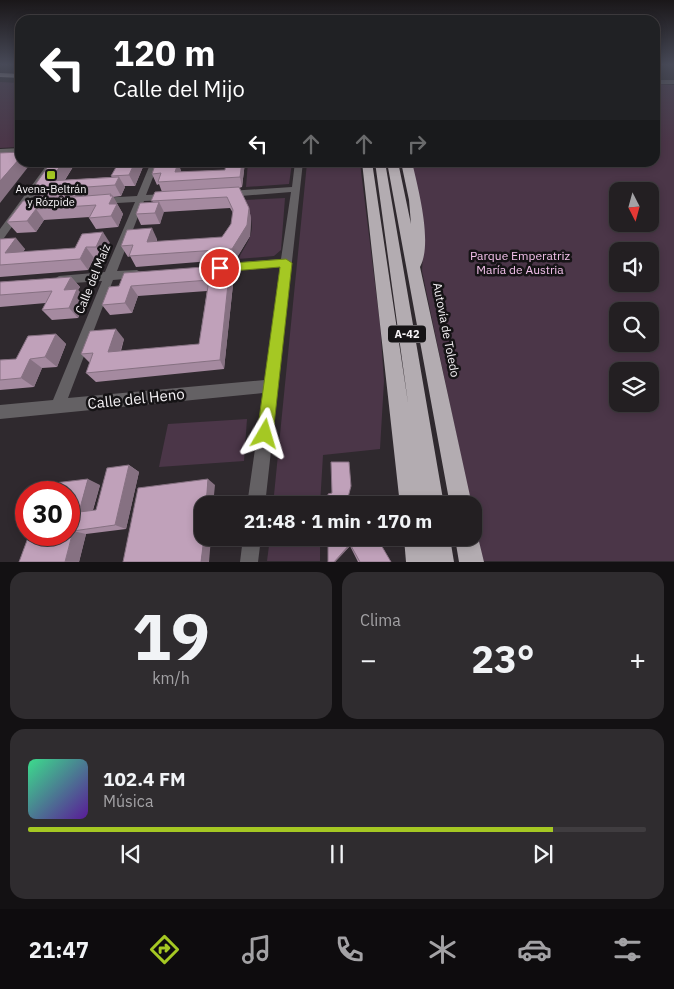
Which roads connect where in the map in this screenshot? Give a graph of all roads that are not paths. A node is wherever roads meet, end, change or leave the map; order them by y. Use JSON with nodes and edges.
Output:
{"nodes":[{"id":1,"x":15,"y":150,"type":"edge"},
{"id":2,"x":0,"y":152,"type":"edge"},
{"id":3,"x":50,"y":167,"type":"edge"},
{"id":4,"x":153,"y":167,"type":"edge"},
{"id":5,"x":299,"y":167,"type":"edge"},
{"id":6,"x":368,"y":167,"type":"edge"},
{"id":7,"x":381,"y":167,"type":"edge"},
{"id":8,"x":393,"y":167,"type":"edge"},
{"id":9,"x":407,"y":167,"type":"edge"},
{"id":10,"x":296,"y":189,"type":"junction"},
{"id":11,"x":218,"y":194,"type":"edge"},
{"id":12,"x":179,"y":197,"type":"edge"},
{"id":13,"x":140,"y":199,"type":"junction"},
{"id":14,"x":92,"y":202,"type":"edge"},
{"id":15,"x":37,"y":205,"type":"edge"},
{"id":16,"x":22,"y":206,"type":"junction"},
{"id":17,"x":0,"y":236,"type":"edge"},
{"id":18,"x":286,"y":263,"type":"junction"},
{"id":19,"x":206,"y":269,"type":"edge"},
{"id":20,"x":414,"y":270,"type":"junction"},
{"id":21,"x":148,"y":273,"type":"edge"},
{"id":22,"x":109,"y":276,"type":"junction"},
{"id":23,"x":50,"y":280,"type":"edge"},
{"id":24,"x":271,"y":386,"type":"junction"},
{"id":25,"x":57,"y":406,"type":"junction"},
{"id":26,"x":0,"y":412,"type":"edge"},
{"id":27,"x":257,"y":496,"type":"edge"},
{"id":28,"x":411,"y":496,"type":"edge"},
{"id":29,"x":432,"y":496,"type":"edge"},
{"id":30,"x":459,"y":496,"type":"edge"},
{"id":31,"x":251,"y":546,"type":"edge"},
{"id":32,"x":417,"y":546,"type":"edge"},
{"id":33,"x":439,"y":546,"type":"edge"},
{"id":34,"x":469,"y":546,"type":"edge"},
{"id":35,"x":249,"y":562,"type":"edge"},
{"id":36,"x":419,"y":562,"type":"edge"},
{"id":37,"x":442,"y":562,"type":"edge"},
{"id":38,"x":472,"y":562,"type":"edge"}],
"edges":[{"from":1,"to":2,"type":"street"},
{"from":3,"to":16,"type":"street"},
{"from":4,"to":13,"type":"street","name":"Calle del Maíz"},
{"from":5,"to":10,"type":"street"},
{"from":6,"to":28,"type":"highway"},
{"from":7,"to":29,"type":"highway","number":"A-42"},
{"from":8,"to":20,"type":"highway","name":"Autovía de Toledo","number":"A-42"},
{"from":9,"to":20,"type":"highway"},
{"from":10,"to":11,"type":"street"},
{"from":10,"to":18,"type":"street"},
{"from":12,"to":13,"type":"street"},
{"from":13,"to":14,"type":"street"},
{"from":13,"to":22,"type":"street","name":"Calle del Maíz"},
{"from":15,"to":16,"type":"street"},
{"from":16,"to":17,"type":"street"},
{"from":18,"to":19,"type":"street"},
{"from":18,"to":24,"type":"street"},
{"from":20,"to":30,"type":"highway","name":"Autovía de Toledo","number":"A-42"},
{"from":21,"to":22,"type":"street"},
{"from":22,"to":23,"type":"street"},
{"from":22,"to":25,"type":"street","name":"Calle del Maíz"},
{"from":24,"to":25,"type":"street","name":"Calle del Heno"},
{"from":24,"to":27,"type":"street"},
{"from":25,"to":26,"type":"street","name":"Calle del Heno"},
{"from":31,"to":35,"type":"street"},
{"from":32,"to":36,"type":"highway"},
{"from":33,"to":37,"type":"highway"},
{"from":34,"to":38,"type":"highway"}]}
